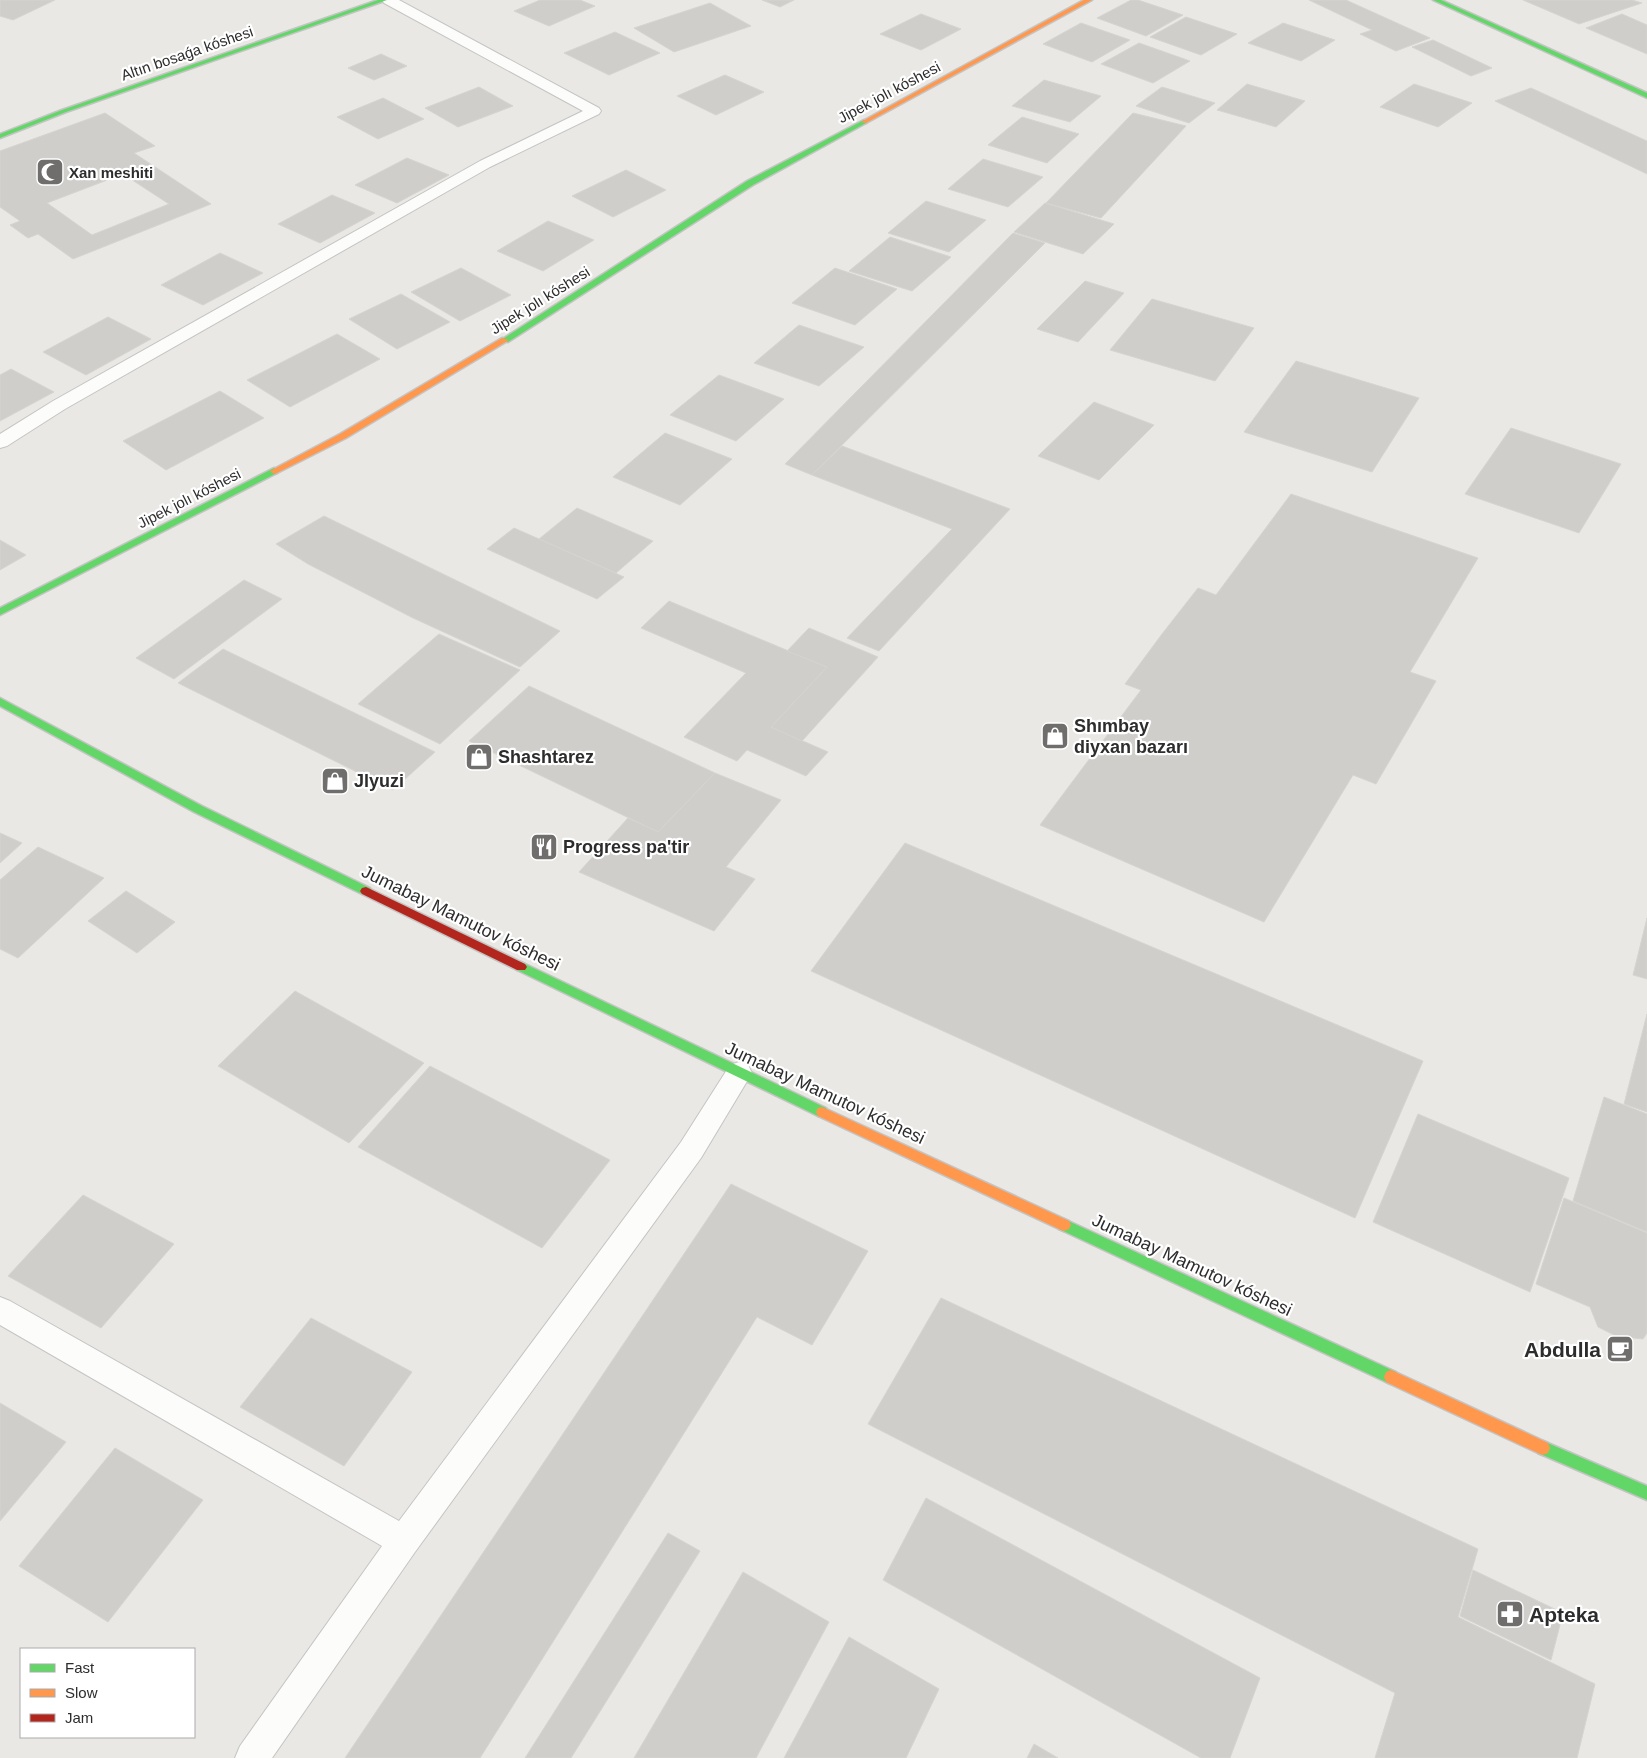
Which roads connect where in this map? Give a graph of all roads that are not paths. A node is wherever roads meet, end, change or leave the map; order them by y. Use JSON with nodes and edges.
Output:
{"nodes":[{"id":1,"x":384,"y":0,"type":"edge"},
{"id":2,"x":389,"y":0,"type":"edge"},
{"id":3,"x":1089,"y":0,"type":"edge"},
{"id":4,"x":1436,"y":0,"type":"edge"},
{"id":5,"x":1647,"y":96,"type":"edge"},
{"id":6,"x":0,"y":136,"type":"edge"},
{"id":7,"x":0,"y":442,"type":"edge"},
{"id":8,"x":0,"y":612,"type":"edge"},
{"id":9,"x":0,"y":702,"type":"edge"},
{"id":10,"x":740,"y":1073,"type":"junction"},
{"id":11,"x":0,"y":1310,"type":"edge"},
{"id":12,"x":1647,"y":1493,"type":"edge"},
{"id":13,"x":404,"y":1542,"type":"junction"},
{"id":14,"x":252,"y":1758,"type":"edge"}],
"edges":[{"from":1,"to":6,"type":"street","name":"Altın bosaǵa kóshesi"},
{"from":2,"to":7,"type":"lane"},
{"from":3,"to":8,"type":"street","name":"Jipek jolı kóshesi"},
{"from":4,"to":5,"type":"street"},
{"from":9,"to":10,"type":"street","name":"Jumabay Mamutov kóshesi"},
{"from":10,"to":12,"type":"street","name":"Jumabay Mamutov kóshesi"},
{"from":10,"to":13,"type":"lane"},
{"from":11,"to":13,"type":"lane"},
{"from":13,"to":14,"type":"lane"}]}
